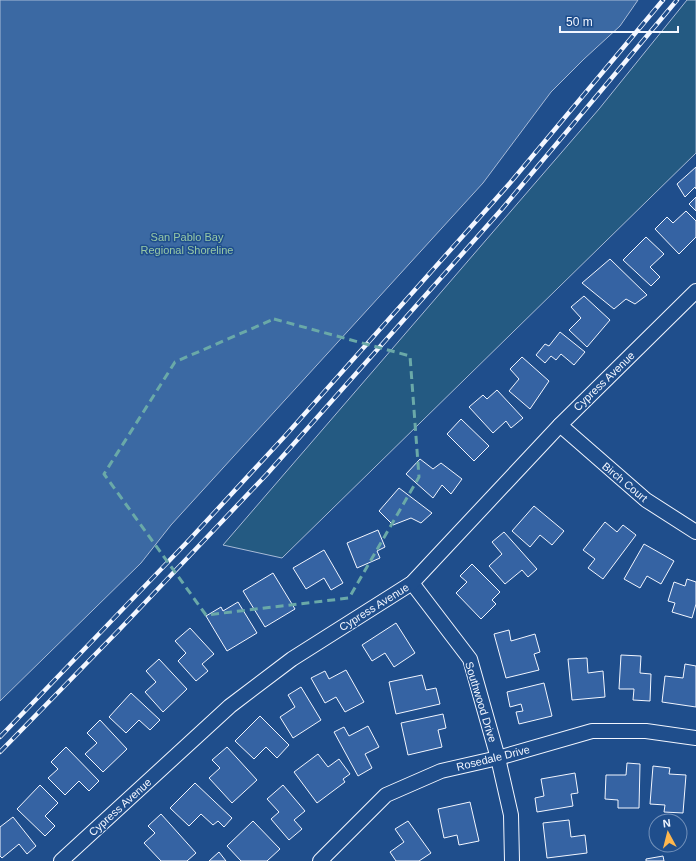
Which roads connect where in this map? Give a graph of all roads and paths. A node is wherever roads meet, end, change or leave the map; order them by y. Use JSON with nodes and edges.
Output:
{"nodes":[{"id":1,"x":696,"y":292,"type":"edge"},
{"id":2,"x":560,"y":425,"type":"junction"},
{"id":3,"x":696,"y":532,"type":"edge"},
{"id":4,"x":412,"y":583,"type":"junction"},
{"id":5,"x":696,"y":738,"type":"edge"},
{"id":6,"x":498,"y":758,"type":"junction"},
{"id":7,"x":61,"y":861,"type":"edge"},
{"id":8,"x":320,"y":861,"type":"edge"},
{"id":9,"x":512,"y":861,"type":"edge"}],
"edges":[{"from":1,"to":2,"type":"street","name":"Cypress Avenue"},
{"from":2,"to":3,"type":"street","name":"Birch Court"},
{"from":2,"to":4,"type":"street","name":"Cypress Avenue"},
{"from":4,"to":6,"type":"street","name":"Southwood Drive"},
{"from":4,"to":7,"type":"street","name":"Cypress Avenue"},
{"from":5,"to":6,"type":"street","name":"Rosedale Drive"},
{"from":6,"to":8,"type":"street","name":"Rosedale Drive"},
{"from":6,"to":9,"type":"street","name":"Southwood Drive"}]}
